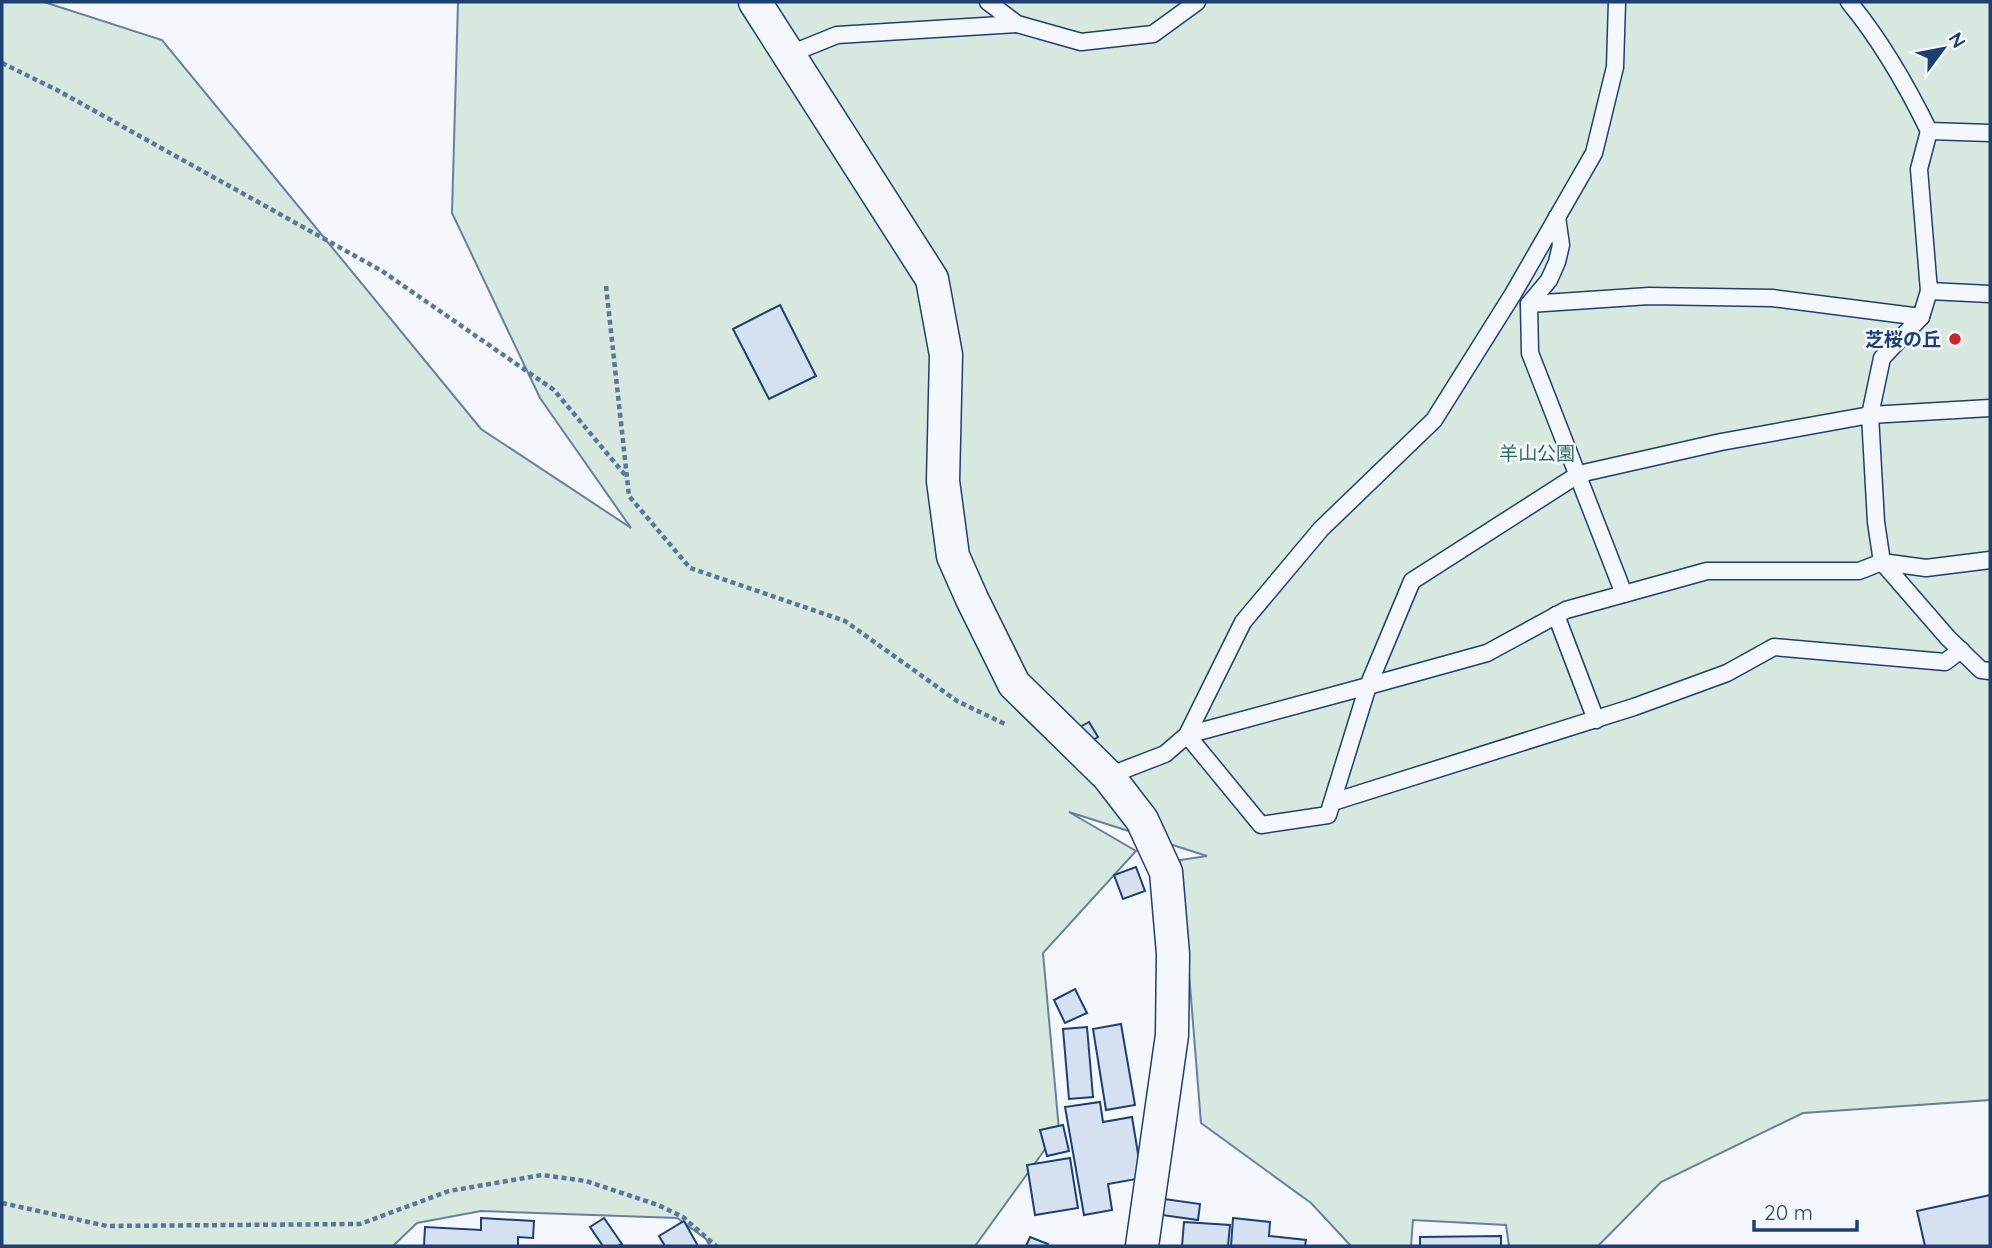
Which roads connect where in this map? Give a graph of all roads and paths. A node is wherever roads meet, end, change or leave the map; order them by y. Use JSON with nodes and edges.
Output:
{"nodes":[{"id":1,"x":755,"y":2,"type":"edge"},
{"id":2,"x":988,"y":2,"type":"edge"},
{"id":3,"x":1197,"y":2,"type":"edge"},
{"id":4,"x":1617,"y":2,"type":"edge"},
{"id":5,"x":1849,"y":2,"type":"edge"},
{"id":6,"x":1017,"y":24,"type":"junction"},
{"id":7,"x":790,"y":54,"type":"junction"},
{"id":8,"x":2,"y":64,"type":"edge"},
{"id":9,"x":1928,"y":131,"type":"junction"},
{"id":10,"x":1990,"y":133,"type":"edge"},
{"id":11,"x":1557,"y":217,"type":"junction"},
{"id":12,"x":606,"y":286,"type":"dead end"},
{"id":13,"x":1929,"y":292,"type":"junction"},
{"id":14,"x":1990,"y":294,"type":"edge"},
{"id":15,"x":1530,"y":304,"type":"junction"},
{"id":16,"x":1921,"y":317,"type":"junction"},
{"id":17,"x":1990,"y":408,"type":"edge"},
{"id":18,"x":1870,"y":415,"type":"junction"},
{"id":19,"x":1579,"y":474,"type":"junction"},
{"id":20,"x":626,"y":477,"type":"junction"},
{"id":21,"x":1990,"y":560,"type":"edge"},
{"id":22,"x":1882,"y":562,"type":"junction"},
{"id":23,"x":1624,"y":594,"type":"junction"},
{"id":24,"x":1556,"y":615,"type":"junction"},
{"id":25,"x":1961,"y":650,"type":"junction"},
{"id":26,"x":1990,"y":671,"type":"edge"},
{"id":27,"x":1368,"y":686,"type":"junction"},
{"id":28,"x":1596,"y":720,"type":"junction"},
{"id":29,"x":1015,"y":729,"type":"dead end"},
{"id":30,"x":1187,"y":735,"type":"junction"},
{"id":31,"x":1108,"y":776,"type":"junction"},
{"id":32,"x":1333,"y":802,"type":"junction"},
{"id":33,"x":2,"y":1203,"type":"edge"},
{"id":34,"x":716,"y":1246,"type":"edge"},
{"id":35,"x":1142,"y":1246,"type":"edge"}],
"edges":[{"from":1,"to":7,"type":"street"},
{"from":2,"to":6,"type":"lane"},
{"from":3,"to":6,"type":"lane"},
{"from":4,"to":11,"type":"lane"},
{"from":5,"to":9,"type":"lane"},
{"from":6,"to":7,"type":"lane"},
{"from":7,"to":31,"type":"street"},
{"from":8,"to":20,"type":"path"},
{"from":9,"to":10,"type":"lane"},
{"from":9,"to":13,"type":"lane"},
{"from":11,"to":15,"type":"lane"},
{"from":11,"to":30,"type":"lane"},
{"from":12,"to":20,"type":"path"},
{"from":13,"to":14,"type":"lane"},
{"from":13,"to":16,"type":"lane"},
{"from":15,"to":16,"type":"lane"},
{"from":15,"to":19,"type":"lane"},
{"from":16,"to":18,"type":"lane"},
{"from":17,"to":18,"type":"lane"},
{"from":18,"to":19,"type":"lane"},
{"from":18,"to":22,"type":"lane"},
{"from":19,"to":23,"type":"lane"},
{"from":19,"to":27,"type":"lane"},
{"from":20,"to":29,"type":"path"},
{"from":21,"to":22,"type":"lane"},
{"from":22,"to":23,"type":"lane"},
{"from":22,"to":25,"type":"lane"},
{"from":23,"to":24,"type":"lane"},
{"from":24,"to":27,"type":"lane"},
{"from":24,"to":28,"type":"lane"},
{"from":25,"to":26,"type":"lane"},
{"from":25,"to":28,"type":"lane"},
{"from":27,"to":30,"type":"lane"},
{"from":27,"to":32,"type":"lane"},
{"from":28,"to":32,"type":"lane"},
{"from":30,"to":31,"type":"lane"},
{"from":30,"to":32,"type":"lane"},
{"from":31,"to":35,"type":"street"},
{"from":33,"to":34,"type":"path"}]}
